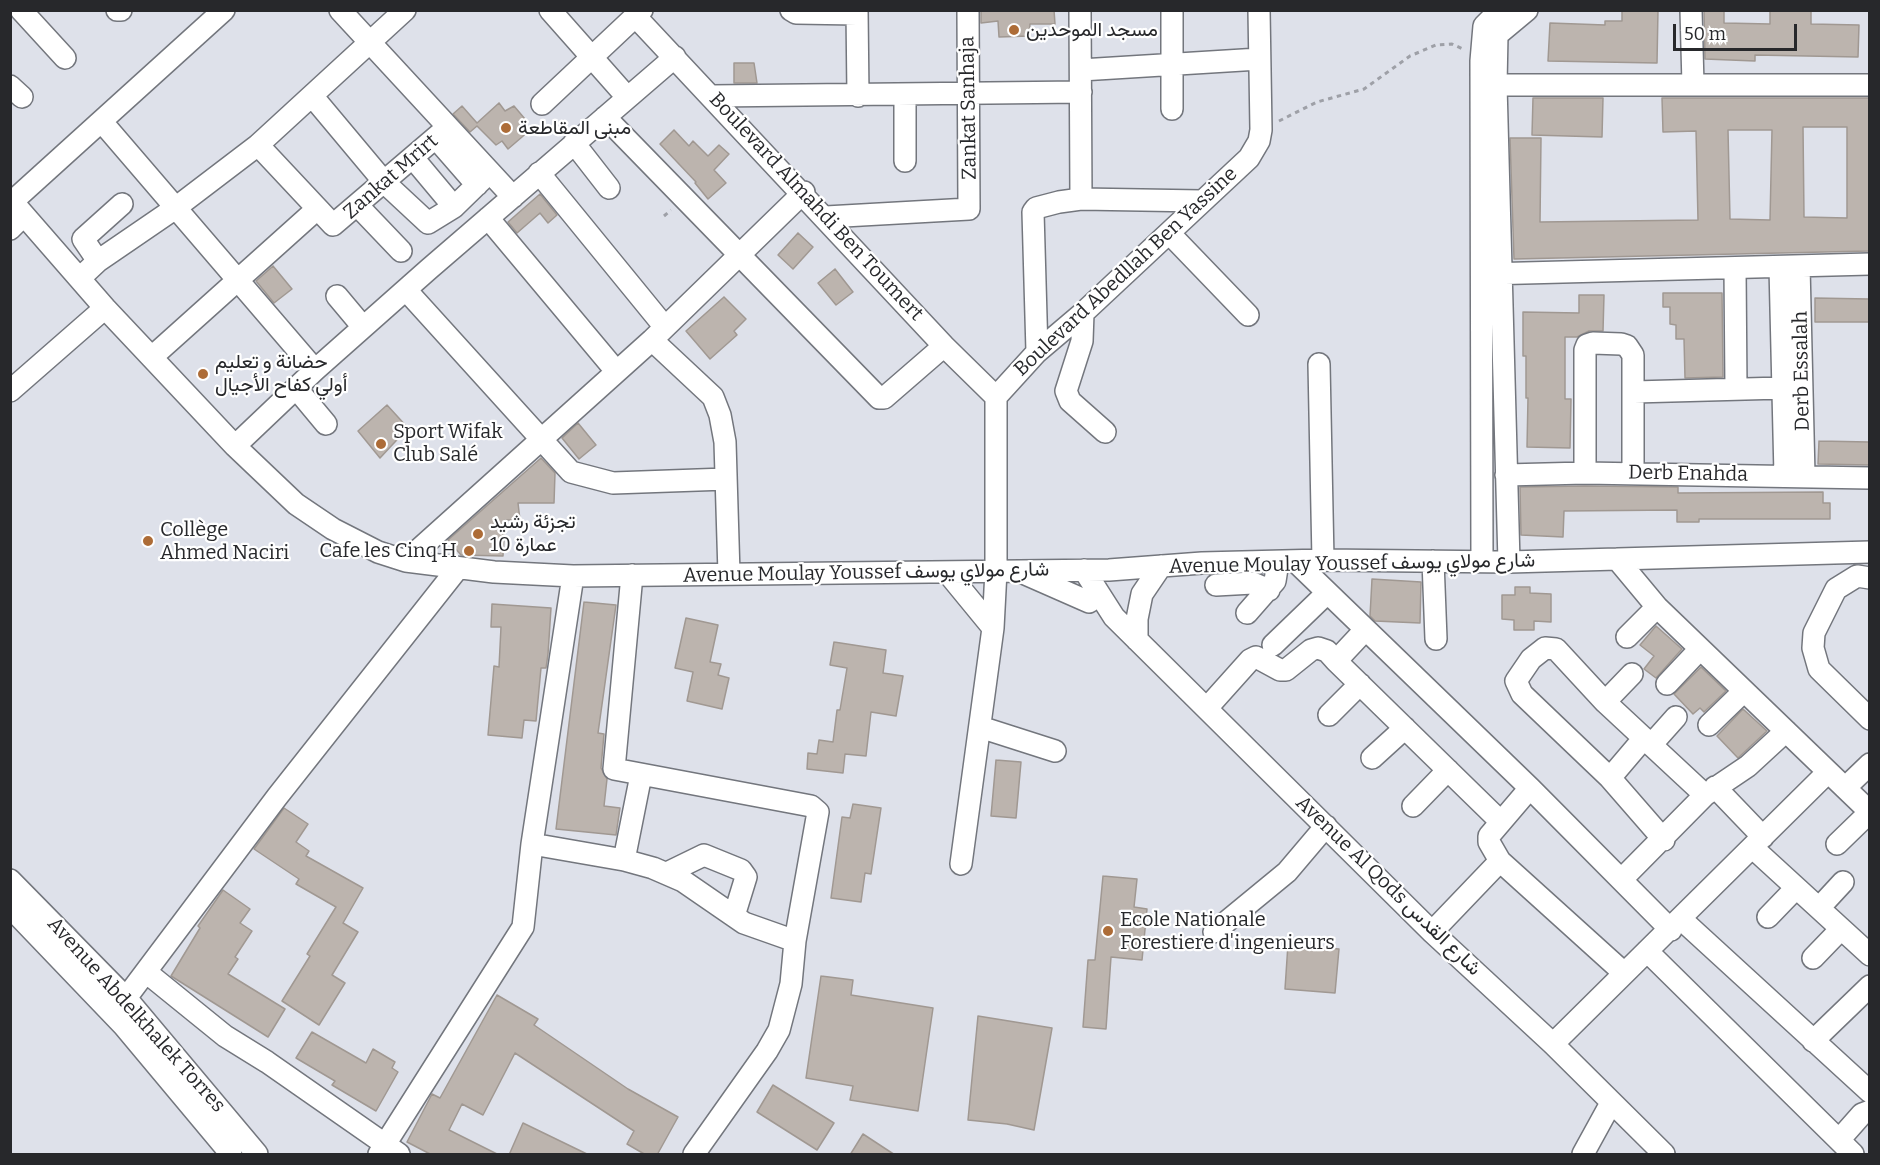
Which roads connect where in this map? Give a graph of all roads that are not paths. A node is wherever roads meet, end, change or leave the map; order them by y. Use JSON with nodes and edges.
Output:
{"nodes":[{"id":1,"x":21,"y":10,"type":"edge"},
{"id":2,"x":224,"y":10,"type":"edge"},
{"id":3,"x":340,"y":10,"type":"edge"},
{"id":4,"x":405,"y":10,"type":"edge"},
{"id":5,"x":550,"y":10,"type":"edge"},
{"id":6,"x":791,"y":10,"type":"edge"},
{"id":7,"x":968,"y":10,"type":"edge"},
{"id":8,"x":1080,"y":10,"type":"edge"},
{"id":9,"x":1172,"y":10,"type":"edge"},
{"id":10,"x":1259,"y":10,"type":"edge"},
{"id":11,"x":1500,"y":10,"type":"edge"},
{"id":12,"x":1527,"y":10,"type":"edge"},
{"id":13,"x":1691,"y":10,"type":"edge"},
{"id":14,"x":857,"y":12,"type":"edge"},
{"id":15,"x":639,"y":14,"type":"edge"},
{"id":16,"x":1490,"y":30,"type":"junction"},
{"id":17,"x":370,"y":42,"type":"junction"},
{"id":18,"x":593,"y":56,"type":"junction"},
{"id":19,"x":675,"y":57,"type":"junction"},
{"id":20,"x":65,"y":58,"type":"dead end"},
{"id":21,"x":1259,"y":59,"type":"junction"},
{"id":22,"x":1173,"y":64,"type":"junction"},
{"id":23,"x":1082,"y":70,"type":"junction"},
{"id":24,"x":1496,"y":85,"type":"junction"},
{"id":25,"x":1693,"y":85,"type":"junction"},
{"id":26,"x":1869,"y":85,"type":"edge"},
{"id":27,"x":1081,"y":92,"type":"junction"},
{"id":28,"x":969,"y":93,"type":"junction"},
{"id":29,"x":905,"y":94,"type":"junction"},
{"id":30,"x":712,"y":96,"type":"junction"},
{"id":31,"x":858,"y":96,"type":"junction"},
{"id":32,"x":313,"y":97,"type":"junction"},
{"id":33,"x":627,"y":97,"type":"junction"},
{"id":34,"x":542,"y":104,"type":"dead end"},
{"id":35,"x":1172,"y":108,"type":"dead end"},
{"id":36,"x":605,"y":117,"type":"junction"},
{"id":37,"x":102,"y":122,"type":"junction"},
{"id":38,"x":442,"y":132,"type":"junction"},
{"id":39,"x":574,"y":143,"type":"junction"},
{"id":40,"x":258,"y":145,"type":"junction"},
{"id":41,"x":412,"y":158,"type":"junction"},
{"id":42,"x":905,"y":161,"type":"dead end"},
{"id":43,"x":539,"y":173,"type":"junction"},
{"id":44,"x":483,"y":178,"type":"junction"},
{"id":45,"x":385,"y":183,"type":"junction"},
{"id":46,"x":609,"y":188,"type":"dead end"},
{"id":47,"x":804,"y":192,"type":"junction"},
{"id":48,"x":513,"y":197,"type":"junction"},
{"id":49,"x":1081,"y":199,"type":"junction"},
{"id":50,"x":1202,"y":201,"type":"junction"},
{"id":51,"x":122,"y":204,"type":"dead end"},
{"id":52,"x":358,"y":206,"type":"junction"},
{"id":53,"x":454,"y":207,"type":"junction"},
{"id":54,"x":174,"y":209,"type":"junction"},
{"id":55,"x":317,"y":209,"type":"junction"},
{"id":56,"x":15,"y":211,"type":"edge"},
{"id":57,"x":826,"y":217,"type":"junction"},
{"id":58,"x":488,"y":218,"type":"junction"},
{"id":59,"x":1169,"y":233,"type":"junction"},
{"id":60,"x":401,"y":251,"type":"dead end"},
{"id":61,"x":741,"y":255,"type":"junction"},
{"id":62,"x":98,"y":261,"type":"junction"},
{"id":63,"x":1869,"y":264,"type":"edge"},
{"id":64,"x":1789,"y":266,"type":"junction"},
{"id":65,"x":1735,"y":268,"type":"junction"},
{"id":66,"x":1491,"y":274,"type":"junction"},
{"id":67,"x":80,"y":278,"type":"junction"},
{"id":68,"x":239,"y":280,"type":"junction"},
{"id":69,"x":406,"y":290,"type":"junction"},
{"id":70,"x":337,"y":296,"type":"dead end"},
{"id":71,"x":105,"y":308,"type":"junction"},
{"id":72,"x":1083,"y":313,"type":"junction"},
{"id":73,"x":1248,"y":315,"type":"dead end"},
{"id":74,"x":363,"y":327,"type":"junction"},
{"id":75,"x":658,"y":333,"type":"junction"},
{"id":76,"x":944,"y":346,"type":"junction"},
{"id":77,"x":1037,"y":352,"type":"junction"},
{"id":78,"x":152,"y":357,"type":"junction"},
{"id":79,"x":1319,"y":364,"type":"dead end"},
{"id":80,"x":315,"y":370,"type":"junction"},
{"id":81,"x":616,"y":371,"type":"junction"},
{"id":82,"x":296,"y":388,"type":"junction"},
{"id":83,"x":1782,"y":388,"type":"junction"},
{"id":84,"x":1736,"y":389,"type":"junction"},
{"id":85,"x":10,"y":391,"type":"edge"},
{"id":86,"x":1634,"y":392,"type":"junction"},
{"id":87,"x":996,"y":397,"type":"junction"},
{"id":88,"x":326,"y":424,"type":"dead end"},
{"id":89,"x":1105,"y":432,"type":"dead end"},
{"id":90,"x":541,"y":438,"type":"junction"},
{"id":91,"x":235,"y":446,"type":"junction"},
{"id":92,"x":1585,"y":473,"type":"junction"},
{"id":93,"x":1634,"y":474,"type":"junction"},
{"id":94,"x":1506,"y":475,"type":"junction"},
{"id":95,"x":1795,"y":475,"type":"junction"},
{"id":96,"x":1869,"y":478,"type":"edge"},
{"id":97,"x":726,"y":479,"type":"junction"},
{"id":98,"x":1869,"y":552,"type":"edge"},
{"id":99,"x":1617,"y":559,"type":"junction"},
{"id":100,"x":1323,"y":560,"type":"junction"},
{"id":101,"x":405,"y":561,"type":"junction"},
{"id":102,"x":1433,"y":561,"type":"junction"},
{"id":103,"x":1482,"y":561,"type":"junction"},
{"id":104,"x":1287,"y":562,"type":"junction"},
{"id":105,"x":1509,"y":562,"type":"junction"},
{"id":106,"x":1161,"y":566,"type":"junction"},
{"id":107,"x":458,"y":568,"type":"junction"},
{"id":108,"x":1084,"y":570,"type":"junction"},
{"id":109,"x":1006,"y":571,"type":"junction"},
{"id":110,"x":1058,"y":571,"type":"junction"},
{"id":111,"x":947,"y":572,"type":"junction"},
{"id":112,"x":729,"y":574,"type":"junction"},
{"id":113,"x":632,"y":575,"type":"junction"},
{"id":114,"x":573,"y":576,"type":"junction"},
{"id":115,"x":1869,"y":578,"type":"edge"},
{"id":116,"x":1216,"y":585,"type":"dead end"},
{"id":117,"x":1269,"y":590,"type":"junction"},
{"id":118,"x":1327,"y":593,"type":"junction"},
{"id":119,"x":1089,"y":602,"type":"junction"},
{"id":120,"x":1657,"y":607,"type":"junction"},
{"id":121,"x":1247,"y":614,"type":"dead end"},
{"id":122,"x":1113,"y":617,"type":"junction"},
{"id":123,"x":993,"y":628,"type":"junction"},
{"id":124,"x":1365,"y":630,"type":"junction"},
{"id":125,"x":1627,"y":637,"type":"dead end"},
{"id":126,"x":1436,"y":639,"type":"dead end"},
{"id":127,"x":1137,"y":640,"type":"junction"},
{"id":128,"x":1273,"y":645,"type":"dead end"},
{"id":129,"x":1700,"y":649,"type":"junction"},
{"id":130,"x":1336,"y":661,"type":"junction"},
{"id":131,"x":1632,"y":674,"type":"dead end"},
{"id":132,"x":1360,"y":684,"type":"junction"},
{"id":133,"x":1667,"y":684,"type":"dead end"},
{"id":134,"x":1744,"y":690,"type":"junction"},
{"id":135,"x":1605,"y":702,"type":"junction"},
{"id":136,"x":1207,"y":708,"type":"junction"},
{"id":137,"x":1329,"y":714,"type":"dead end"},
{"id":138,"x":1676,"y":717,"type":"dead end"},
{"id":139,"x":1869,"y":718,"type":"edge"},
{"id":140,"x":1709,"y":725,"type":"dead end"},
{"id":141,"x":980,"y":728,"type":"junction"},
{"id":142,"x":1404,"y":728,"type":"junction"},
{"id":143,"x":1786,"y":731,"type":"junction"},
{"id":144,"x":1647,"y":741,"type":"junction"},
{"id":145,"x":1055,"y":750,"type":"dead end"},
{"id":146,"x":1372,"y":758,"type":"dead end"},
{"id":147,"x":1869,"y":764,"type":"edge"},
{"id":148,"x":1448,"y":770,"type":"junction"},
{"id":149,"x":1828,"y":772,"type":"junction"},
{"id":150,"x":641,"y":776,"type":"junction"},
{"id":151,"x":1610,"y":778,"type":"junction"},
{"id":152,"x":1530,"y":788,"type":"junction"},
{"id":153,"x":1845,"y":788,"type":"junction"},
{"id":154,"x":1710,"y":791,"type":"junction"},
{"id":155,"x":1413,"y":806,"type":"dead end"},
{"id":156,"x":1869,"y":812,"type":"edge"},
{"id":157,"x":1500,"y":821,"type":"junction"},
{"id":158,"x":1326,"y":826,"type":"junction"},
{"id":159,"x":1664,"y":840,"type":"junction"},
{"id":160,"x":1758,"y":842,"type":"junction"},
{"id":161,"x":532,"y":844,"type":"junction"},
{"id":162,"x":1837,"y":844,"type":"dead end"},
{"id":163,"x":624,"y":860,"type":"junction"},
{"id":164,"x":1500,"y":861,"type":"junction"},
{"id":165,"x":962,"y":864,"type":"dead end"},
{"id":166,"x":667,"y":873,"type":"junction"},
{"id":167,"x":1622,"y":879,"type":"junction"},
{"id":168,"x":10,"y":880,"type":"edge"},
{"id":169,"x":1843,"y":882,"type":"dead end"},
{"id":170,"x":1796,"y":888,"type":"junction"},
{"id":171,"x":10,"y":907,"type":"edge"},
{"id":172,"x":1819,"y":908,"type":"junction"},
{"id":173,"x":734,"y":916,"type":"junction"},
{"id":174,"x":1768,"y":917,"type":"dead end"},
{"id":175,"x":1676,"y":924,"type":"junction"},
{"id":176,"x":1841,"y":929,"type":"junction"},
{"id":177,"x":1214,"y":932,"type":"dead end"},
{"id":178,"x":1432,"y":932,"type":"junction"},
{"id":179,"x":795,"y":941,"type":"junction"},
{"id":180,"x":1647,"y":951,"type":"junction"},
{"id":181,"x":1869,"y":955,"type":"edge"},
{"id":182,"x":1814,"y":958,"type":"dead end"},
{"id":183,"x":146,"y":972,"type":"junction"},
{"id":184,"x":1624,"y":973,"type":"junction"},
{"id":185,"x":1869,"y":986,"type":"edge"},
{"id":186,"x":126,"y":998,"type":"junction"},
{"id":187,"x":1813,"y":1041,"type":"junction"},
{"id":188,"x":1553,"y":1044,"type":"junction"},
{"id":189,"x":1869,"y":1092,"type":"edge"},
{"id":190,"x":1611,"y":1102,"type":"junction"},
{"id":191,"x":1866,"y":1112,"type":"edge"},
{"id":192,"x":1846,"y":1148,"type":"edge"},
{"id":193,"x":388,"y":1152,"type":"edge"},
{"id":194,"x":231,"y":1155,"type":"edge"},
{"id":195,"x":257,"y":1155,"type":"edge"},
{"id":196,"x":694,"y":1155,"type":"edge"},
{"id":197,"x":1583,"y":1155,"type":"edge"},
{"id":198,"x":1664,"y":1155,"type":"edge"}],
"edges":[{"from":1,"to":20,"type":"street"},
{"from":2,"to":37,"type":"street"},
{"from":3,"to":17,"type":"street"},
{"from":4,"to":17,"type":"street"},
{"from":5,"to":18,"type":"street"},
{"from":6,"to":14,"type":"street"},
{"from":7,"to":28,"type":"street","name":"Zankat Sanhaja"},
{"from":8,"to":23,"type":"street"},
{"from":9,"to":22,"type":"street"},
{"from":10,"to":21,"type":"street","name":"Boulevard Abedllah Ben Yassine"},
{"from":11,"to":16,"type":"street"},
{"from":12,"to":16,"type":"street"},
{"from":13,"to":25,"type":"street"},
{"from":14,"to":31,"type":"street"},
{"from":15,"to":18,"type":"street"},
{"from":15,"to":19,"type":"street","name":"Boulevard Almahdi Ben Toumert"},
{"from":16,"to":24,"type":"street"},
{"from":16,"to":66,"type":"street"},
{"from":17,"to":32,"type":"street"},
{"from":17,"to":38,"type":"street"},
{"from":18,"to":33,"type":"street"},
{"from":18,"to":34,"type":"street"},
{"from":19,"to":30,"type":"street","name":"Boulevard Almahdi Ben Toumert"},
{"from":19,"to":33,"type":"street"},
{"from":21,"to":22,"type":"street"},
{"from":21,"to":50,"type":"street","name":"Boulevard Abedllah Ben Yassine"},
{"from":22,"to":23,"type":"street"},
{"from":22,"to":35,"type":"street"},
{"from":23,"to":27,"type":"street"},
{"from":24,"to":25,"type":"street"},
{"from":24,"to":66,"type":"street"},
{"from":25,"to":26,"type":"street"},
{"from":27,"to":28,"type":"street"},
{"from":27,"to":49,"type":"street"},
{"from":28,"to":29,"type":"street"},
{"from":28,"to":57,"type":"street","name":"Zankat Sanhaja"},
{"from":29,"to":31,"type":"street"},
{"from":29,"to":42,"type":"street"},
{"from":30,"to":31,"type":"street"},
{"from":30,"to":47,"type":"street","name":"Boulevard Almahdi Ben Toumert"},
{"from":32,"to":40,"type":"street"},
{"from":32,"to":45,"type":"street"},
{"from":33,"to":36,"type":"street"},
{"from":36,"to":39,"type":"street"},
{"from":36,"to":61,"type":"street"},
{"from":37,"to":54,"type":"street"},
{"from":37,"to":56,"type":"street"},
{"from":38,"to":41,"type":"street","name":"Zankat Mrirt"},
{"from":38,"to":44,"type":"street"},
{"from":39,"to":43,"type":"street"},
{"from":39,"to":46,"type":"street"},
{"from":40,"to":54,"type":"street"},
{"from":40,"to":55,"type":"street"},
{"from":41,"to":45,"type":"street","name":"Zankat Mrirt"},
{"from":41,"to":53,"type":"street"},
{"from":43,"to":48,"type":"street"},
{"from":43,"to":75,"type":"street"},
{"from":44,"to":48,"type":"street"},
{"from":44,"to":53,"type":"street"},
{"from":45,"to":52,"type":"street","name":"Zankat Mrirt"},
{"from":45,"to":53,"type":"street"},
{"from":47,"to":57,"type":"street","name":"Boulevard Almahdi Ben Toumert"},
{"from":47,"to":61,"type":"street"},
{"from":48,"to":58,"type":"street"},
{"from":49,"to":50,"type":"street"},
{"from":49,"to":77,"type":"street"},
{"from":50,"to":59,"type":"street","name":"Boulevard Abedllah Ben Yassine"},
{"from":51,"to":62,"type":"street"},
{"from":52,"to":55,"type":"street","name":"Zankat Mrirt"},
{"from":52,"to":60,"type":"street"},
{"from":54,"to":62,"type":"street"},
{"from":54,"to":68,"type":"street"},
{"from":55,"to":68,"type":"street"},
{"from":56,"to":67,"type":"street","name":"Avenue Moulay Youssef شارع مولاي يوسف"},
{"from":57,"to":76,"type":"street","name":"Boulevard Almahdi Ben Toumert"},
{"from":58,"to":69,"type":"street"},
{"from":58,"to":81,"type":"street"},
{"from":59,"to":72,"type":"street","name":"Boulevard Abedllah Ben Yassine"},
{"from":59,"to":73,"type":"street"},
{"from":61,"to":75,"type":"street"},
{"from":61,"to":76,"type":"street"},
{"from":62,"to":67,"type":"street"},
{"from":63,"to":64,"type":"street"},
{"from":64,"to":65,"type":"street"},
{"from":64,"to":83,"type":"street","name":"Derb Essalah"},
{"from":64,"to":95,"type":"street","name":"Derb Essalah"},
{"from":65,"to":66,"type":"street"},
{"from":65,"to":84,"type":"street"},
{"from":66,"to":94,"type":"street"},
{"from":66,"to":103,"type":"street"},
{"from":67,"to":71,"type":"street","name":"Avenue Moulay Youssef شارع مولاي يوسف"},
{"from":68,"to":78,"type":"street"},
{"from":68,"to":80,"type":"street"},
{"from":69,"to":74,"type":"street"},
{"from":69,"to":90,"type":"street"},
{"from":70,"to":74,"type":"street"},
{"from":71,"to":78,"type":"street","name":"Avenue Moulay Youssef شارع مولاي يوسف"},
{"from":71,"to":85,"type":"street"},
{"from":72,"to":77,"type":"street","name":"Boulevard Abedllah Ben Yassine"},
{"from":72,"to":89,"type":"street"},
{"from":74,"to":80,"type":"street"},
{"from":75,"to":81,"type":"street"},
{"from":75,"to":97,"type":"street"},
{"from":76,"to":87,"type":"street","name":"Boulevard Almahdi Ben Toumert"},
{"from":77,"to":87,"type":"street","name":"Boulevard Abedllah Ben Yassine"},
{"from":78,"to":91,"type":"street","name":"Avenue Moulay Youssef شارع مولاي يوسف"},
{"from":79,"to":100,"type":"street"},
{"from":80,"to":82,"type":"street"},
{"from":81,"to":90,"type":"street"},
{"from":82,"to":88,"type":"street"},
{"from":82,"to":91,"type":"street"},
{"from":83,"to":84,"type":"street"},
{"from":83,"to":95,"type":"street","name":"Derb Essalah"},
{"from":84,"to":86,"type":"street"},
{"from":86,"to":92,"type":"street"},
{"from":86,"to":93,"type":"street"},
{"from":87,"to":109,"type":"street"},
{"from":90,"to":97,"type":"street"},
{"from":90,"to":101,"type":"street"},
{"from":91,"to":101,"type":"street","name":"Avenue Moulay Youssef شارع مولاي يوسف"},
{"from":92,"to":93,"type":"street","name":"Derb Enahda"},
{"from":92,"to":94,"type":"street","name":"Derb Enahda"},
{"from":93,"to":95,"type":"street","name":"Derb Enahda"},
{"from":94,"to":105,"type":"street"},
{"from":95,"to":96,"type":"street","name":"Derb Enahda"},
{"from":97,"to":112,"type":"street"},
{"from":98,"to":99,"type":"street","name":"Avenue Moulay Youssef شارع مولاي يوسف"},
{"from":99,"to":105,"type":"street","name":"Avenue Moulay Youssef شارع مولاي يوسف"},
{"from":99,"to":120,"type":"street"},
{"from":100,"to":102,"type":"street","name":"Avenue Moulay Youssef شارع مولاي يوسف"},
{"from":100,"to":104,"type":"street","name":"Avenue Moulay Youssef شارع مولاي يوسف"},
{"from":101,"to":107,"type":"street","name":"Avenue Moulay Youssef شارع مولاي يوسف"},
{"from":102,"to":103,"type":"street","name":"Avenue Moulay Youssef شارع مولاي يوسف"},
{"from":102,"to":126,"type":"street"},
{"from":103,"to":105,"type":"street","name":"Avenue Moulay Youssef شارع مولاي يوسف"},
{"from":104,"to":106,"type":"street","name":"Avenue Moulay Youssef شارع مولاي يوسف"},
{"from":104,"to":117,"type":"street"},
{"from":104,"to":118,"type":"street"},
{"from":106,"to":108,"type":"street","name":"Avenue Moulay Youssef شارع مولاي يوسف"},
{"from":106,"to":127,"type":"street"},
{"from":107,"to":114,"type":"street","name":"Avenue Moulay Youssef شارع مولاي يوسف"},
{"from":107,"to":183,"type":"street"},
{"from":108,"to":110,"type":"street","name":"Avenue Moulay Youssef شارع مولاي يوسف"},
{"from":108,"to":122,"type":"street","name":"Avenue Al Qods شارع القدس"},
{"from":109,"to":110,"type":"street","name":"Avenue Moulay Youssef شارع مولاي يوسف"},
{"from":109,"to":111,"type":"street","name":"Avenue Moulay Youssef شارع مولاي يوسف"},
{"from":109,"to":119,"type":"street"},
{"from":109,"to":123,"type":"street"},
{"from":110,"to":119,"type":"street","name":"Avenue Al Qods شارع القدس"},
{"from":111,"to":112,"type":"street","name":"Avenue Moulay Youssef شارع مولاي يوسف"},
{"from":111,"to":123,"type":"street"},
{"from":112,"to":113,"type":"street","name":"Avenue Moulay Youssef شارع مولاي يوسف"},
{"from":113,"to":114,"type":"street","name":"Avenue Moulay Youssef شارع مولاي يوسف"},
{"from":113,"to":150,"type":"street"},
{"from":114,"to":161,"type":"street"},
{"from":115,"to":139,"type":"street"},
{"from":116,"to":117,"type":"street"},
{"from":117,"to":121,"type":"street"},
{"from":118,"to":124,"type":"street"},
{"from":118,"to":128,"type":"street"},
{"from":119,"to":122,"type":"street","name":"Avenue Al Qods شارع القدس"},
{"from":120,"to":125,"type":"street"},
{"from":120,"to":129,"type":"street"},
{"from":122,"to":127,"type":"street","name":"Avenue Al Qods شارع القدس"},
{"from":123,"to":141,"type":"street"},
{"from":124,"to":130,"type":"street"},
{"from":124,"to":152,"type":"street"},
{"from":127,"to":136,"type":"street","name":"Avenue Al Qods شارع القدس"},
{"from":129,"to":133,"type":"street"},
{"from":129,"to":134,"type":"street"},
{"from":130,"to":132,"type":"street"},
{"from":130,"to":136,"type":"street"},
{"from":131,"to":135,"type":"street"},
{"from":132,"to":137,"type":"street"},
{"from":132,"to":142,"type":"street"},
{"from":134,"to":140,"type":"street"},
{"from":134,"to":143,"type":"street"},
{"from":135,"to":144,"type":"street"},
{"from":135,"to":151,"type":"street"},
{"from":136,"to":158,"type":"street","name":"Avenue Al Qods شارع القدس"},
{"from":138,"to":144,"type":"street"},
{"from":141,"to":145,"type":"street"},
{"from":141,"to":165,"type":"street"},
{"from":142,"to":146,"type":"street"},
{"from":142,"to":148,"type":"street"},
{"from":143,"to":149,"type":"street"},
{"from":143,"to":154,"type":"street"},
{"from":144,"to":151,"type":"street"},
{"from":144,"to":154,"type":"street"},
{"from":147,"to":153,"type":"street"},
{"from":148,"to":155,"type":"street"},
{"from":148,"to":157,"type":"street"},
{"from":149,"to":153,"type":"street"},
{"from":149,"to":160,"type":"street"},
{"from":150,"to":163,"type":"street"},
{"from":150,"to":179,"type":"street"},
{"from":151,"to":159,"type":"street"},
{"from":152,"to":157,"type":"street"},
{"from":152,"to":167,"type":"street"},
{"from":153,"to":156,"type":"street"},
{"from":154,"to":159,"type":"street"},
{"from":154,"to":160,"type":"street"},
{"from":156,"to":162,"type":"street"},
{"from":157,"to":164,"type":"street"},
{"from":158,"to":177,"type":"street"},
{"from":158,"to":178,"type":"street","name":"Avenue Al Qods شارع القدس"},
{"from":159,"to":167,"type":"street"},
{"from":160,"to":170,"type":"street"},
{"from":160,"to":175,"type":"street"},
{"from":161,"to":163,"type":"street"},
{"from":161,"to":193,"type":"street"},
{"from":163,"to":166,"type":"street"},
{"from":164,"to":178,"type":"street"},
{"from":164,"to":184,"type":"street"},
{"from":166,"to":173,"type":"street"},
{"from":166,"to":173,"type":"street"},
{"from":167,"to":175,"type":"street"},
{"from":168,"to":186,"type":"street","name":"Avenue Abdelkhalek Torres"},
{"from":169,"to":172,"type":"street"},
{"from":170,"to":172,"type":"street"},
{"from":170,"to":174,"type":"street"},
{"from":171,"to":194,"type":"street","name":"Avenue Abdelkhalek Torres"},
{"from":172,"to":176,"type":"street"},
{"from":173,"to":179,"type":"street"},
{"from":175,"to":180,"type":"street"},
{"from":175,"to":187,"type":"street"},
{"from":176,"to":181,"type":"street"},
{"from":176,"to":182,"type":"street"},
{"from":178,"to":188,"type":"street","name":"Avenue Al Qods شارع القدس"},
{"from":179,"to":196,"type":"street"},
{"from":180,"to":184,"type":"street"},
{"from":180,"to":192,"type":"street"},
{"from":183,"to":186,"type":"street"},
{"from":183,"to":193,"type":"street"},
{"from":184,"to":188,"type":"street"},
{"from":185,"to":187,"type":"street"},
{"from":186,"to":195,"type":"street","name":"Avenue Abdelkhalek Torres"},
{"from":187,"to":189,"type":"street"},
{"from":188,"to":190,"type":"street","name":"Avenue Al Qods شارع القدس"},
{"from":189,"to":191,"type":"street"},
{"from":190,"to":197,"type":"street"},
{"from":190,"to":198,"type":"street","name":"Avenue Al Qods شارع القدس"},
{"from":191,"to":192,"type":"street"}]}
